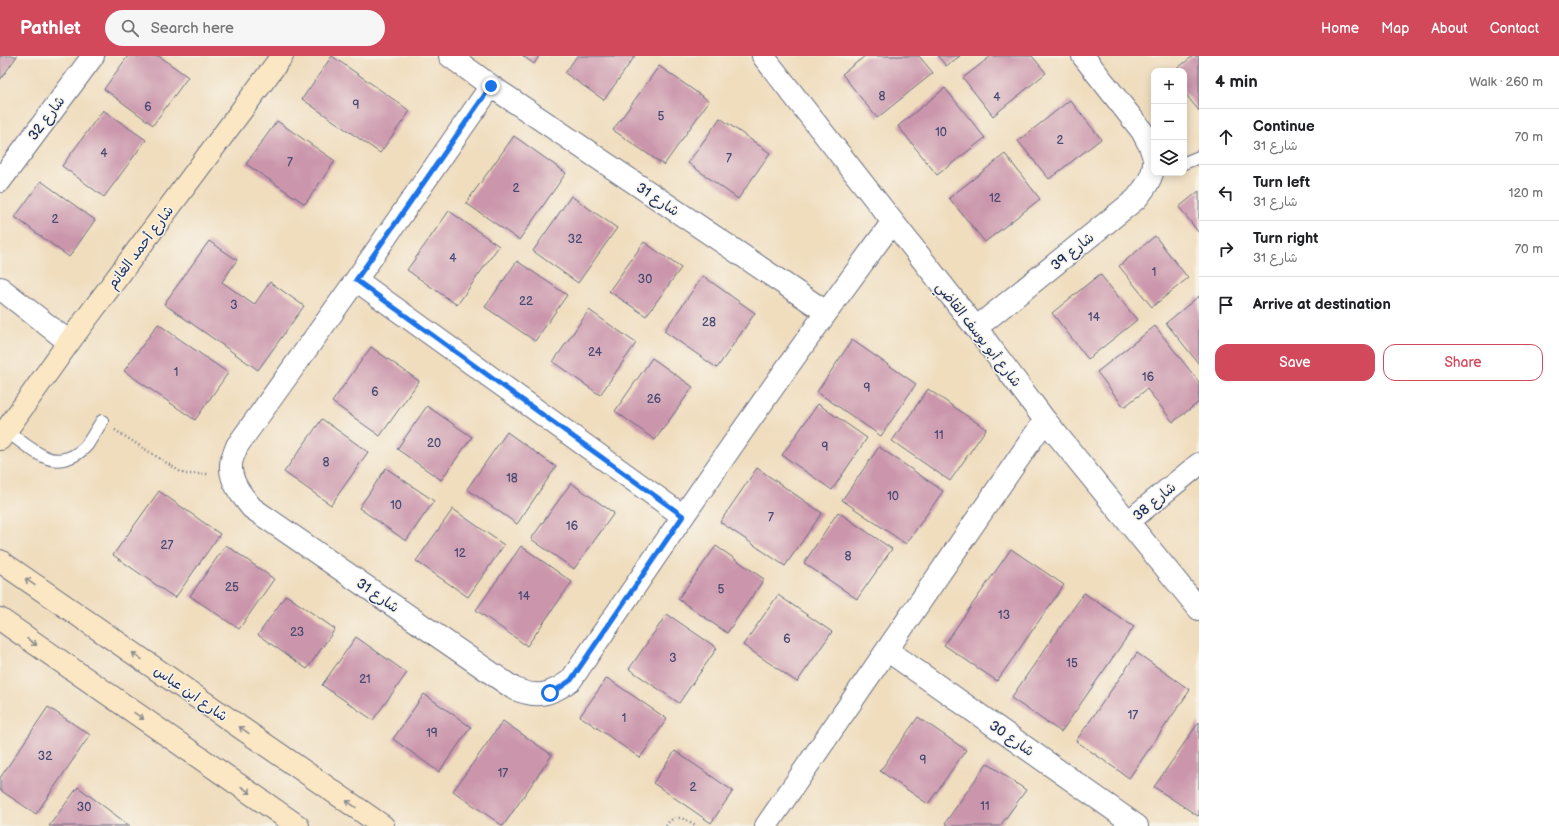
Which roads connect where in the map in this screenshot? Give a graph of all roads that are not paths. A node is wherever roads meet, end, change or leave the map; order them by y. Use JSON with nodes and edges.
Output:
{"nodes":[{"id":1,"x":93,"y":56,"type":"edge"},
{"id":2,"x":282,"y":56,"type":"edge"},
{"id":3,"x":450,"y":56,"type":"edge"},
{"id":4,"x":762,"y":56,"type":"edge"},
{"id":5,"x":1083,"y":56,"type":"edge"},
{"id":6,"x":491,"y":86,"type":"junction"},
{"id":7,"x":1151,"y":149,"type":"edge"},
{"id":8,"x":1199,"y":157,"type":"edge"},
{"id":9,"x":1187,"y":162,"type":"edge"},
{"id":10,"x":1151,"y":176,"type":"edge"},
{"id":11,"x":0,"y":181,"type":"edge"},
{"id":12,"x":892,"y":223,"type":"junction"},
{"id":13,"x":356,"y":280,"type":"junction"},
{"id":14,"x":0,"y":288,"type":"edge"},
{"id":15,"x":826,"y":312,"type":"junction"},
{"id":16,"x":976,"y":328,"type":"junction"},
{"id":17,"x":69,"y":342,"type":"junction"},
{"id":18,"x":1045,"y":420,"type":"junction"},
{"id":19,"x":102,"y":421,"type":"road end"},
{"id":20,"x":3,"y":435,"type":"edge"},
{"id":21,"x":1199,"y":464,"type":"edge"},
{"id":22,"x":683,"y":516,"type":"junction"},
{"id":23,"x":1128,"y":522,"type":"junction"},
{"id":24,"x":0,"y":561,"type":"edge"},
{"id":25,"x":1199,"y":609,"type":"edge"},
{"id":26,"x":0,"y":619,"type":"edge"},
{"id":27,"x":887,"y":650,"type":"junction"},
{"id":28,"x":298,"y":826,"type":"edge"},
{"id":29,"x":383,"y":826,"type":"edge"},
{"id":30,"x":766,"y":826,"type":"edge"},
{"id":31,"x":1136,"y":826,"type":"edge"}],
"edges":[{"from":1,"to":11,"type":"street","name":"شارع 32"},
{"from":2,"to":17,"type":"street","name":"شارع أحمد الغانم"},
{"from":3,"to":6,"type":"street","name":"شارع 31"},
{"from":4,"to":12,"type":"street","name":"شارع أبو يوسف القاضي"},
{"from":5,"to":7,"type":"street"},
{"from":6,"to":13,"type":"street","name":"شارع 31"},
{"from":6,"to":15,"type":"street","name":"شارع 31"},
{"from":8,"to":9,"type":"lane"},
{"from":10,"to":16,"type":"street","name":"شارع 39"},
{"from":12,"to":15,"type":"street","name":"شارع 31"},
{"from":12,"to":16,"type":"street","name":"شارع أبو يوسف القاضي"},
{"from":13,"to":22,"type":"street"},
{"from":13,"to":22,"type":"street","name":"شارع 31"},
{"from":14,"to":17,"type":"street"},
{"from":15,"to":22,"type":"street","name":"شارع 31"},
{"from":16,"to":18,"type":"street","name":"شارع أبو يوسف القاضي"},
{"from":17,"to":20,"type":"street","name":"شارع أحمد الغانم"},
{"from":18,"to":23,"type":"street","name":"شارع أبو يوسف القاضي"},
{"from":18,"to":27,"type":"street"},
{"from":19,"to":20,"type":"lane"},
{"from":21,"to":23,"type":"street","name":"شارع 38"},
{"from":23,"to":25,"type":"street","name":"شارع أبو يوسف القاضي"},
{"from":29,"to":24,"type":"street","name":"شارع ابن عباس","one_way":true},
{"from":26,"to":28,"type":"street","one_way":true},
{"from":27,"to":30,"type":"street"},
{"from":27,"to":31,"type":"street","name":"شارع 30"}]}
